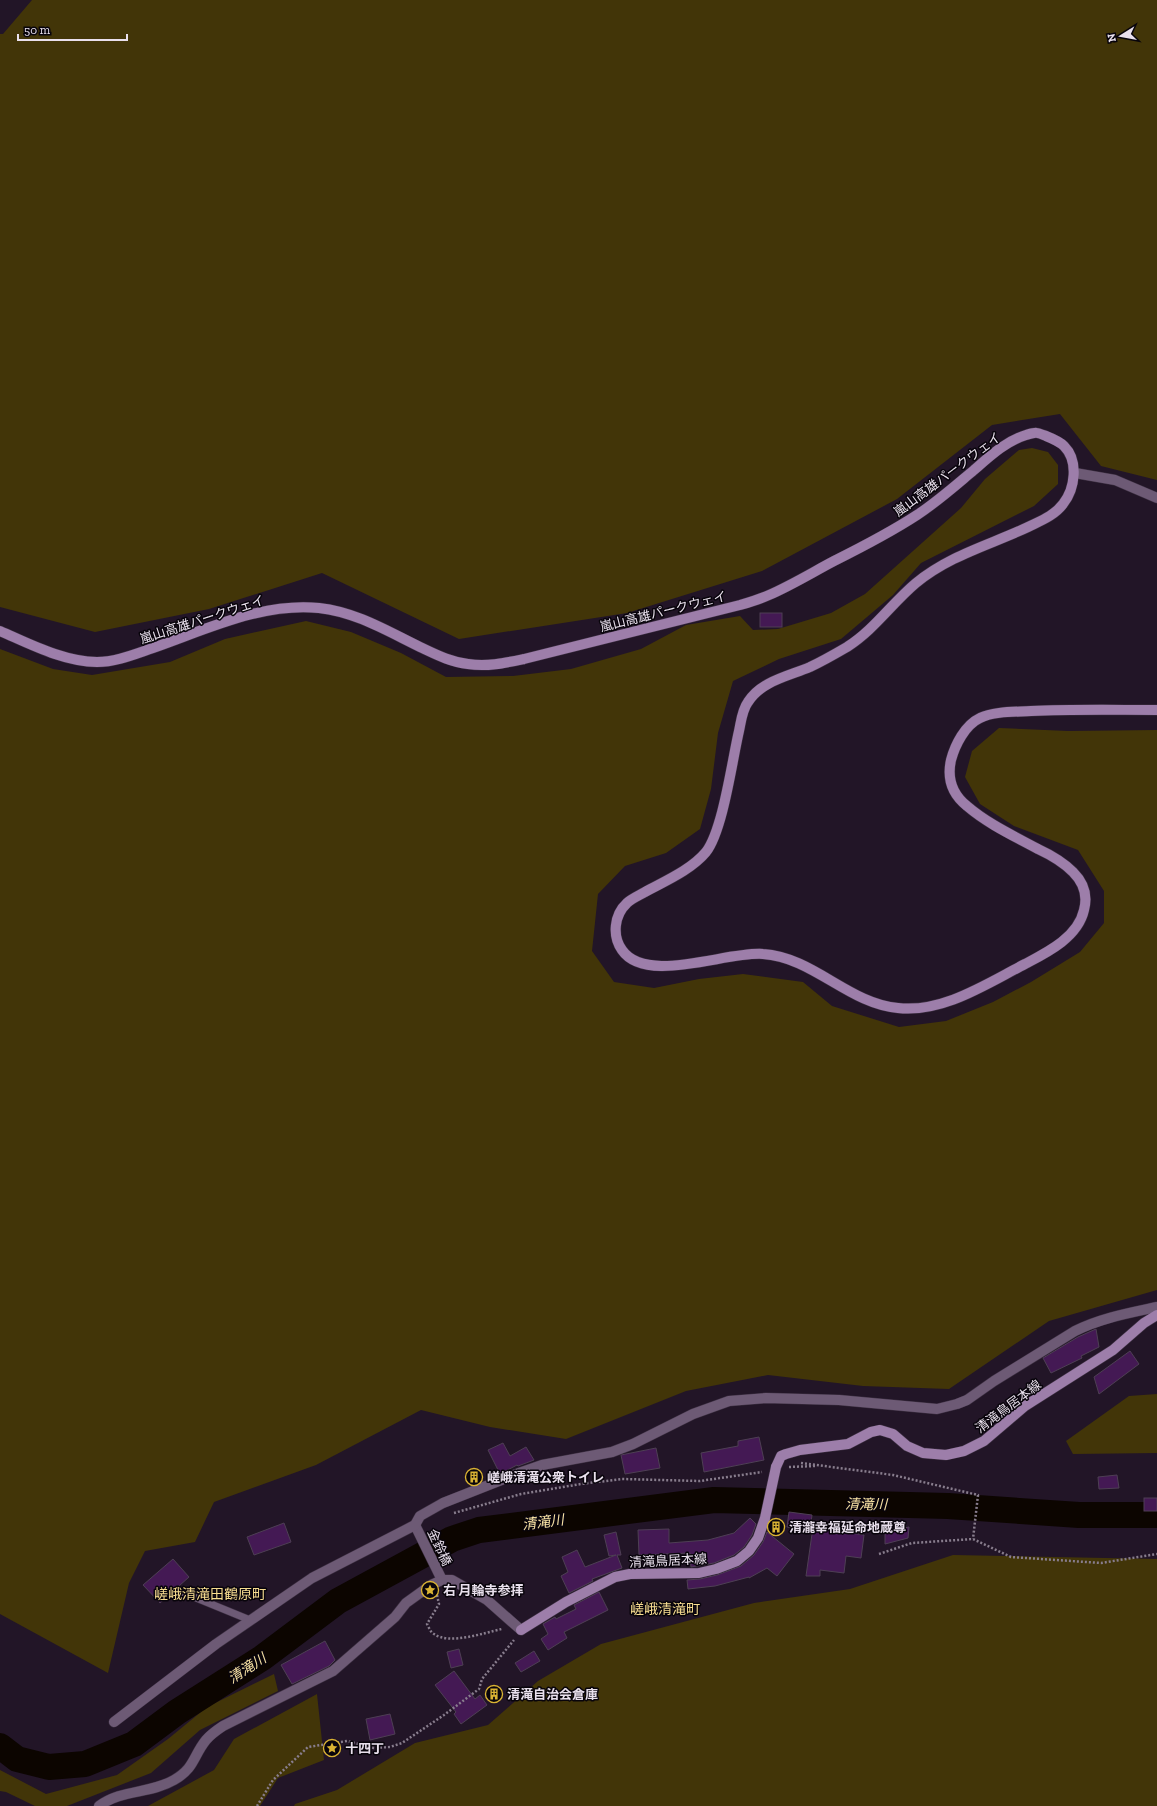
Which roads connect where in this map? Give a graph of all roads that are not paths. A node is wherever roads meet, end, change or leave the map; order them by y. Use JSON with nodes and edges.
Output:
{"nodes":[{"id":1,"x":1074,"y":473,"type":"junction"},
{"id":2,"x":1157,"y":498,"type":"edge"},
{"id":3,"x":0,"y":632,"type":"edge"},
{"id":4,"x":1157,"y":710,"type":"edge"},
{"id":5,"x":1157,"y":1307,"type":"edge"},
{"id":6,"x":1157,"y":1315,"type":"edge"},
{"id":7,"x":416,"y":1527,"type":"junction"},
{"id":8,"x":441,"y":1578,"type":"junction"},
{"id":9,"x":184,"y":1593,"type":"dead end"},
{"id":10,"x":250,"y":1620,"type":"junction"},
{"id":11,"x":114,"y":1722,"type":"dead end"},
{"id":12,"x":99,"y":1806,"type":"edge"}],
"edges":[{"from":1,"to":2,"type":"street"},
{"from":1,"to":3,"type":"street","name":"嵐山高雄パークウェイ"},
{"from":1,"to":4,"type":"street","name":"嵐山高雄パークウェイ"},
{"from":5,"to":7,"type":"street"},
{"from":6,"to":8,"type":"street","name":"清滝鳥居本線","bridge":true},
{"from":7,"to":8,"type":"street","name":"金鈴橋"},
{"from":7,"to":10,"type":"street"},
{"from":8,"to":12,"type":"street"},
{"from":9,"to":10,"type":"lane"},
{"from":10,"to":11,"type":"street"}]}
